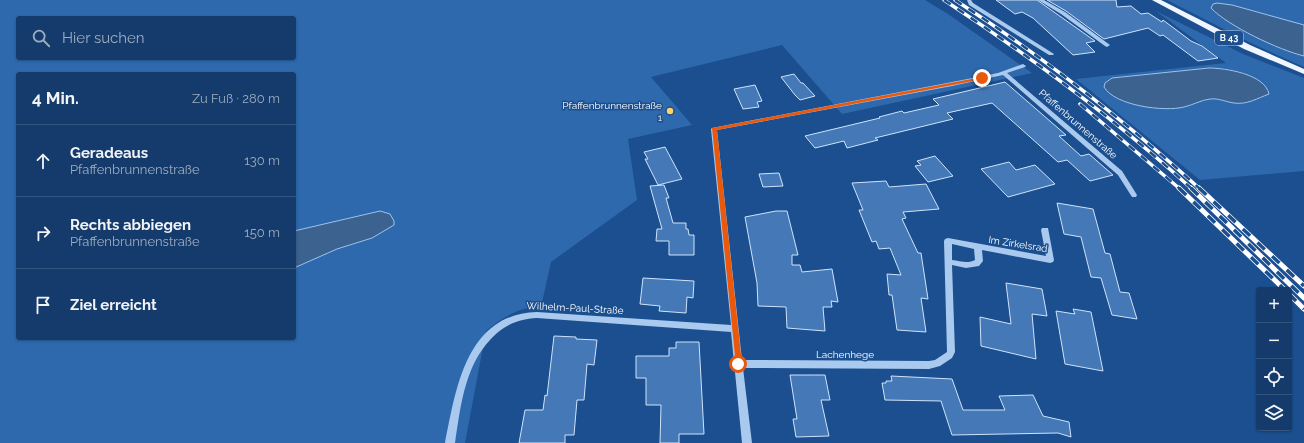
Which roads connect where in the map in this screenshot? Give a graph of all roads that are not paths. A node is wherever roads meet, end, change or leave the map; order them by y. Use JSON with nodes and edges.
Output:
{"nodes":[{"id":1,"x":969,"y":0,"type":"edge"},
{"id":2,"x":1040,"y":0,"type":"edge"},
{"id":3,"x":1156,"y":0,"type":"edge"},
{"id":4,"x":1107,"y":45,"type":"dead end"},
{"id":5,"x":1051,"y":54,"type":"dead end"},
{"id":6,"x":1023,"y":66,"type":"dead end"},
{"id":7,"x":1304,"y":72,"type":"edge"},
{"id":8,"x":1004,"y":73,"type":"junction"},
{"id":9,"x":1134,"y":194,"type":"dead end"},
{"id":10,"x":1045,"y":230,"type":"dead end"},
{"id":11,"x":978,"y":247,"type":"junction"},
{"id":12,"x":949,"y":262,"type":"junction"},
{"id":13,"x":735,"y":329,"type":"junction"},
{"id":14,"x":949,"y":356,"type":"joint"},
{"id":15,"x":738,"y":364,"type":"junction"},
{"id":16,"x":450,"y":443,"type":"edge"},
{"id":17,"x":747,"y":443,"type":"edge"}],
"edges":[{"from":1,"to":5,"type":"street"},
{"from":2,"to":4,"type":"street"},
{"from":3,"to":7,"type":"main road","number":"B 43"},
{"from":6,"to":8,"type":"street"},
{"from":8,"to":9,"type":"street","name":"Pfaffenbrunnenstraße"},
{"from":8,"to":13,"type":"street"},
{"from":10,"to":11,"type":"street","name":"Im Zirkelsrad"},
{"from":11,"to":12,"type":"street","name":"Im Zirkelsrad"},
{"from":11,"to":12,"type":"street","name":"Im Zirkelsrad"},
{"from":12,"to":14,"type":"street","name":"Im Zirkelsrad"},
{"from":13,"to":15,"type":"street"},
{"from":13,"to":16,"type":"street","name":"Wilhelm-Paul-Straße"},
{"from":14,"to":15,"type":"street","name":"Lachenhege"},
{"from":15,"to":17,"type":"street"}]}
